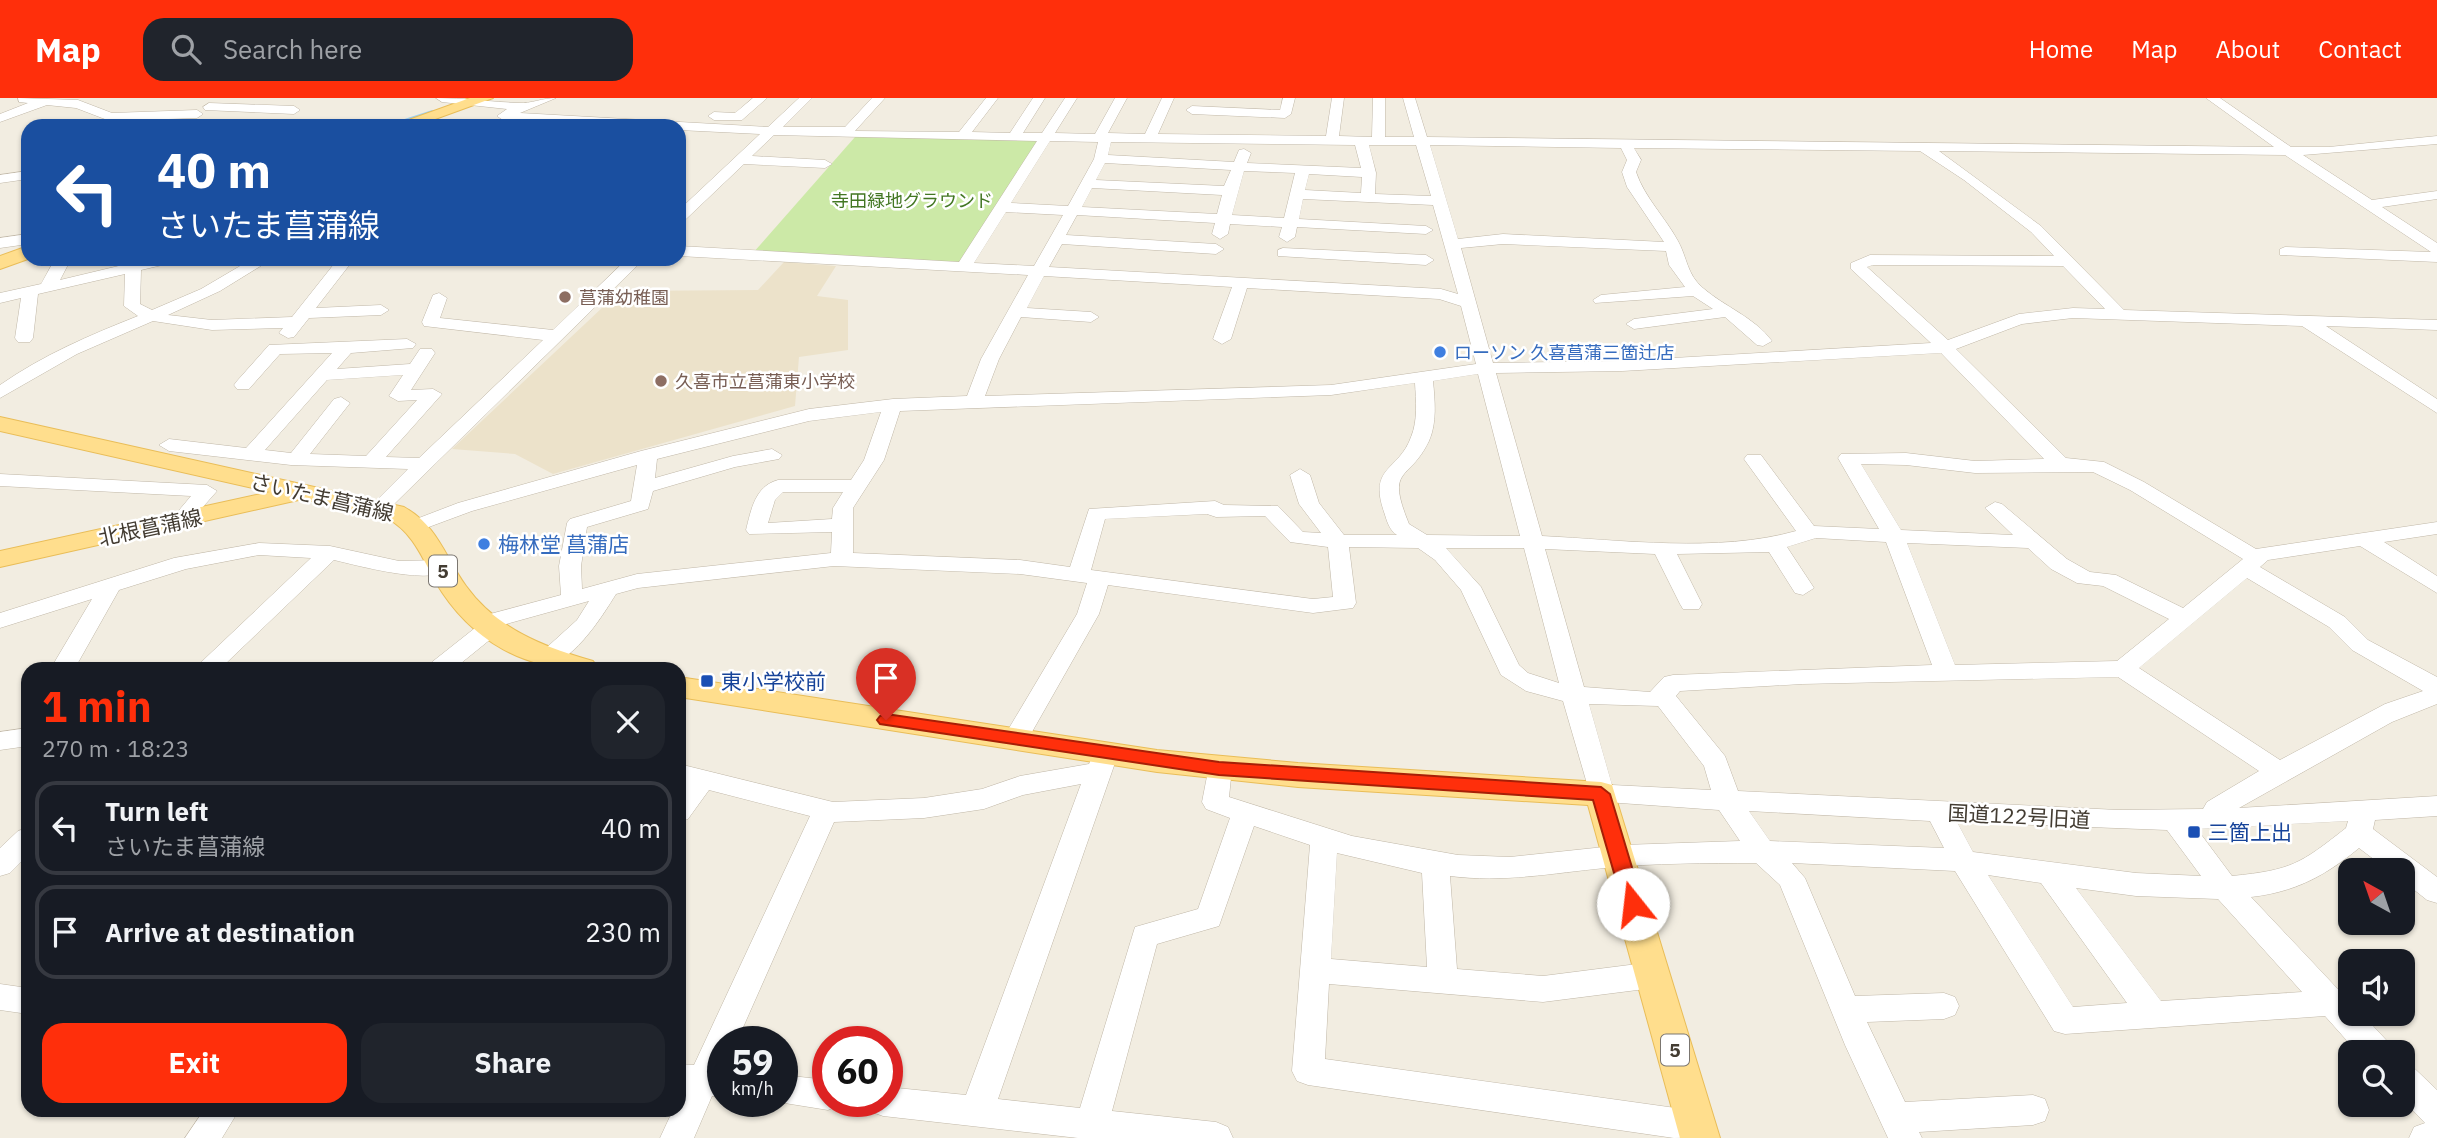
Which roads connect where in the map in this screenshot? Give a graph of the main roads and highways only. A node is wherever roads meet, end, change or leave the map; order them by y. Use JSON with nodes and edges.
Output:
{"nodes":[{"id":1,"x":478,"y":100,"type":"edge"},
{"id":2,"x":421,"y":119,"type":"edge"},
{"id":3,"x":21,"y":255,"type":"edge"},
{"id":4,"x":0,"y":263,"type":"edge"},
{"id":5,"x":0,"y":424,"type":"edge"},
{"id":6,"x":300,"y":492,"type":"junction"},
{"id":7,"x":0,"y":559,"type":"edge"},
{"id":8,"x":561,"y":662,"type":"edge"},
{"id":9,"x":686,"y":688,"type":"edge"},
{"id":10,"x":1698,"y":1132,"type":"edge"}],
"edges":[{"from":1,"to":2,"type":"main road"},
{"from":3,"to":4,"type":"main road"},
{"from":5,"to":6,"type":"main road","name":"さいたま菖蒲線"},
{"from":6,"to":7,"type":"main road","name":"北根菖蒲線"},
{"from":6,"to":8,"type":"main road","name":"さいたま菖蒲線","number":"5"},
{"from":9,"to":10,"type":"main road","number":"5"}]}
